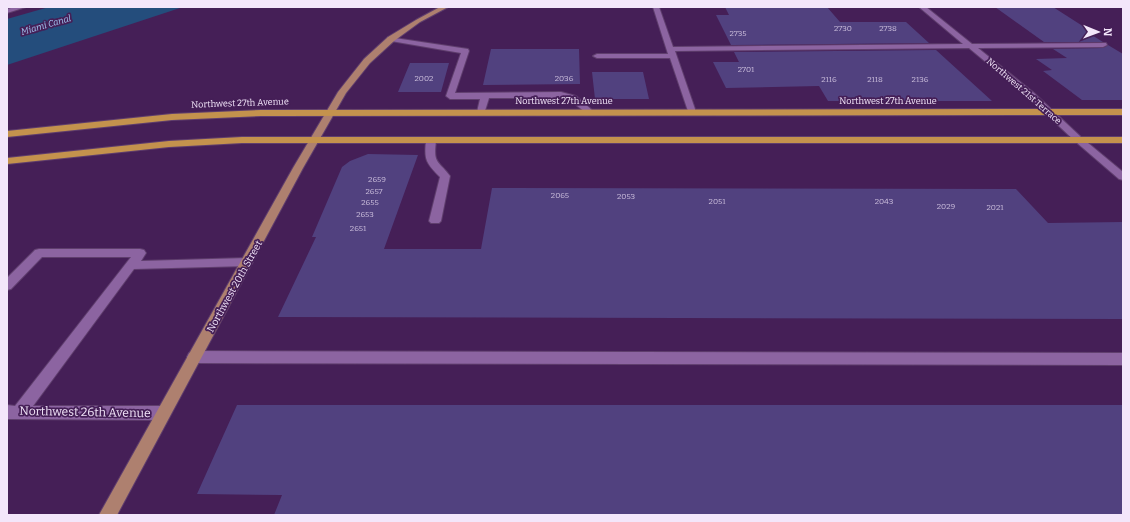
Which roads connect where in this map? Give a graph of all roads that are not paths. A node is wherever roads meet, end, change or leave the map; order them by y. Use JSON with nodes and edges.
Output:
{"nodes":[{"id":1,"x":445,"y":7,"type":"edge"},
{"id":2,"x":656,"y":7,"type":"edge"},
{"id":3,"x":922,"y":7,"type":"edge"},
{"id":4,"x":18,"y":8,"type":"edge"},
{"id":5,"x":7,"y":12,"type":"edge"},
{"id":6,"x":391,"y":39,"type":"junction"},
{"id":7,"x":1103,"y":45,"type":"dead end"},
{"id":8,"x":971,"y":46,"type":"junction"},
{"id":9,"x":671,"y":53,"type":"junction"},
{"id":10,"x":597,"y":56,"type":"dead end"},
{"id":11,"x":485,"y":96,"type":"junction"},
{"id":12,"x":589,"y":111,"type":"junction"},
{"id":13,"x":330,"y":112,"type":"junction"},
{"id":14,"x":481,"y":112,"type":"junction"},
{"id":15,"x":692,"y":112,"type":"junction"},
{"id":16,"x":1050,"y":112,"type":"junction"},
{"id":17,"x":1123,"y":112,"type":"edge"},
{"id":18,"x":7,"y":134,"type":"edge"},
{"id":19,"x":314,"y":140,"type":"junction"},
{"id":20,"x":1079,"y":140,"type":"junction"},
{"id":21,"x":1123,"y":140,"type":"edge"},
{"id":22,"x":431,"y":141,"type":"junction"},
{"id":23,"x":7,"y":161,"type":"edge"},
{"id":24,"x":1123,"y":178,"type":"edge"},
{"id":25,"x":435,"y":221,"type":"dead end"},
{"id":26,"x":247,"y":262,"type":"junction"},
{"id":27,"x":131,"y":265,"type":"junction"},
{"id":28,"x":7,"y":286,"type":"edge"},
{"id":29,"x":194,"y":357,"type":"junction"},
{"id":30,"x":1123,"y":359,"type":"edge"},
{"id":31,"x":13,"y":412,"type":"edge"},
{"id":32,"x":163,"y":413,"type":"junction"},
{"id":33,"x":108,"y":515,"type":"edge"}],
"edges":[{"from":1,"to":6,"type":"main road","name":"Northwest 20th Street"},
{"from":2,"to":9,"type":"street"},
{"from":3,"to":8,"type":"street","name":"Northwest 21st Terrace"},
{"from":4,"to":5,"type":"street"},
{"from":6,"to":11,"type":"street"},
{"from":6,"to":13,"type":"main road","name":"Northwest 20th Street"},
{"from":7,"to":8,"type":"street"},
{"from":8,"to":9,"type":"street"},
{"from":8,"to":16,"type":"street","name":"Northwest 21st Terrace"},
{"from":9,"to":10,"type":"street"},
{"from":9,"to":15,"type":"street"},
{"from":11,"to":12,"type":"street"},
{"from":11,"to":14,"type":"street"},
{"from":12,"to":14,"type":"highway","name":"Northwest 27th Avenue"},
{"from":12,"to":15,"type":"highway","name":"Northwest 27th Avenue"},
{"from":13,"to":14,"type":"highway","name":"Northwest 27th Avenue"},
{"from":13,"to":18,"type":"highway","name":"Northwest 27th Avenue"},
{"from":13,"to":19,"type":"main road","name":"Northwest 20th Street"},
{"from":15,"to":16,"type":"highway","name":"Northwest 27th Avenue"},
{"from":16,"to":17,"type":"highway","name":"Northwest 27th Avenue"},
{"from":16,"to":20,"type":"street","name":"Northwest 21st Terrace"},
{"from":19,"to":22,"type":"highway"},
{"from":19,"to":23,"type":"highway"},
{"from":19,"to":26,"type":"main road","name":"Northwest 20th Street"},
{"from":20,"to":21,"type":"highway"},
{"from":20,"to":22,"type":"highway"},
{"from":20,"to":24,"type":"street","name":"Northwest 21st Terrace"},
{"from":22,"to":25,"type":"street"},
{"from":26,"to":27,"type":"street"},
{"from":26,"to":29,"type":"main road","name":"Northwest 20th Street"},
{"from":27,"to":28,"type":"street"},
{"from":27,"to":31,"type":"street"},
{"from":29,"to":30,"type":"street"},
{"from":29,"to":32,"type":"main road","name":"Northwest 20th Street"},
{"from":31,"to":32,"type":"street","name":"Northwest 26th Avenue"},
{"from":32,"to":33,"type":"main road","name":"Northwest 20th Street"}]}
